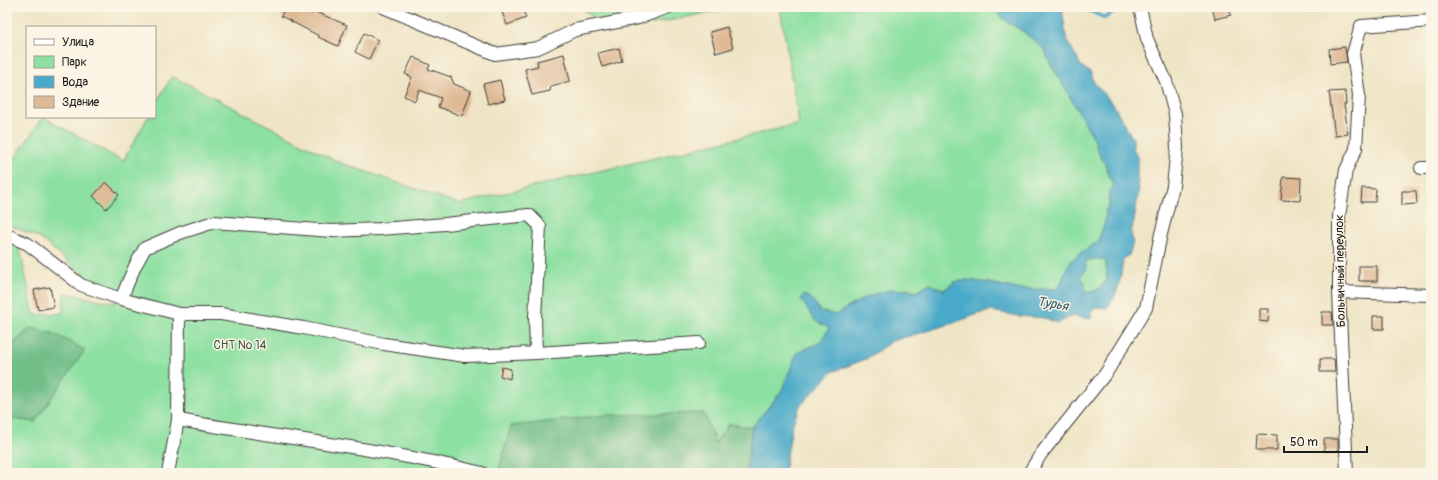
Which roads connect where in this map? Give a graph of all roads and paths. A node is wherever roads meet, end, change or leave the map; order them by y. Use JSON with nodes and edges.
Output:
{"nodes":[{"id":1,"x":383,"y":7,"type":"edge"},
{"id":2,"x":669,"y":7,"type":"edge"},
{"id":3,"x":1140,"y":7,"type":"edge"},
{"id":4,"x":1431,"y":21,"type":"edge"},
{"id":5,"x":7,"y":235,"type":"edge"},
{"id":6,"x":1339,"y":292,"type":"junction"},
{"id":7,"x":1431,"y":295,"type":"edge"},
{"id":8,"x":121,"y":299,"type":"junction"},
{"id":9,"x":179,"y":314,"type":"junction"},
{"id":10,"x":699,"y":343,"type":"dead end"},
{"id":11,"x":536,"y":353,"type":"junction"},
{"id":12,"x":178,"y":420,"type":"junction"},
{"id":13,"x":168,"y":473,"type":"edge"},
{"id":14,"x":482,"y":473,"type":"edge"},
{"id":15,"x":1029,"y":473,"type":"edge"},
{"id":16,"x":1347,"y":473,"type":"edge"}],
"edges":[{"from":1,"to":2,"type":"street"},
{"from":3,"to":15,"type":"street"},
{"from":4,"to":6,"type":"street","name":"Больничный переулок"},
{"from":5,"to":8,"type":"street"},
{"from":6,"to":7,"type":"street"},
{"from":6,"to":16,"type":"street","name":"Больничный переулок"},
{"from":8,"to":9,"type":"street"},
{"from":8,"to":11,"type":"street"},
{"from":9,"to":11,"type":"street"},
{"from":9,"to":12,"type":"street"},
{"from":10,"to":11,"type":"street"},
{"from":12,"to":13,"type":"street"},
{"from":12,"to":14,"type":"street"}]}
